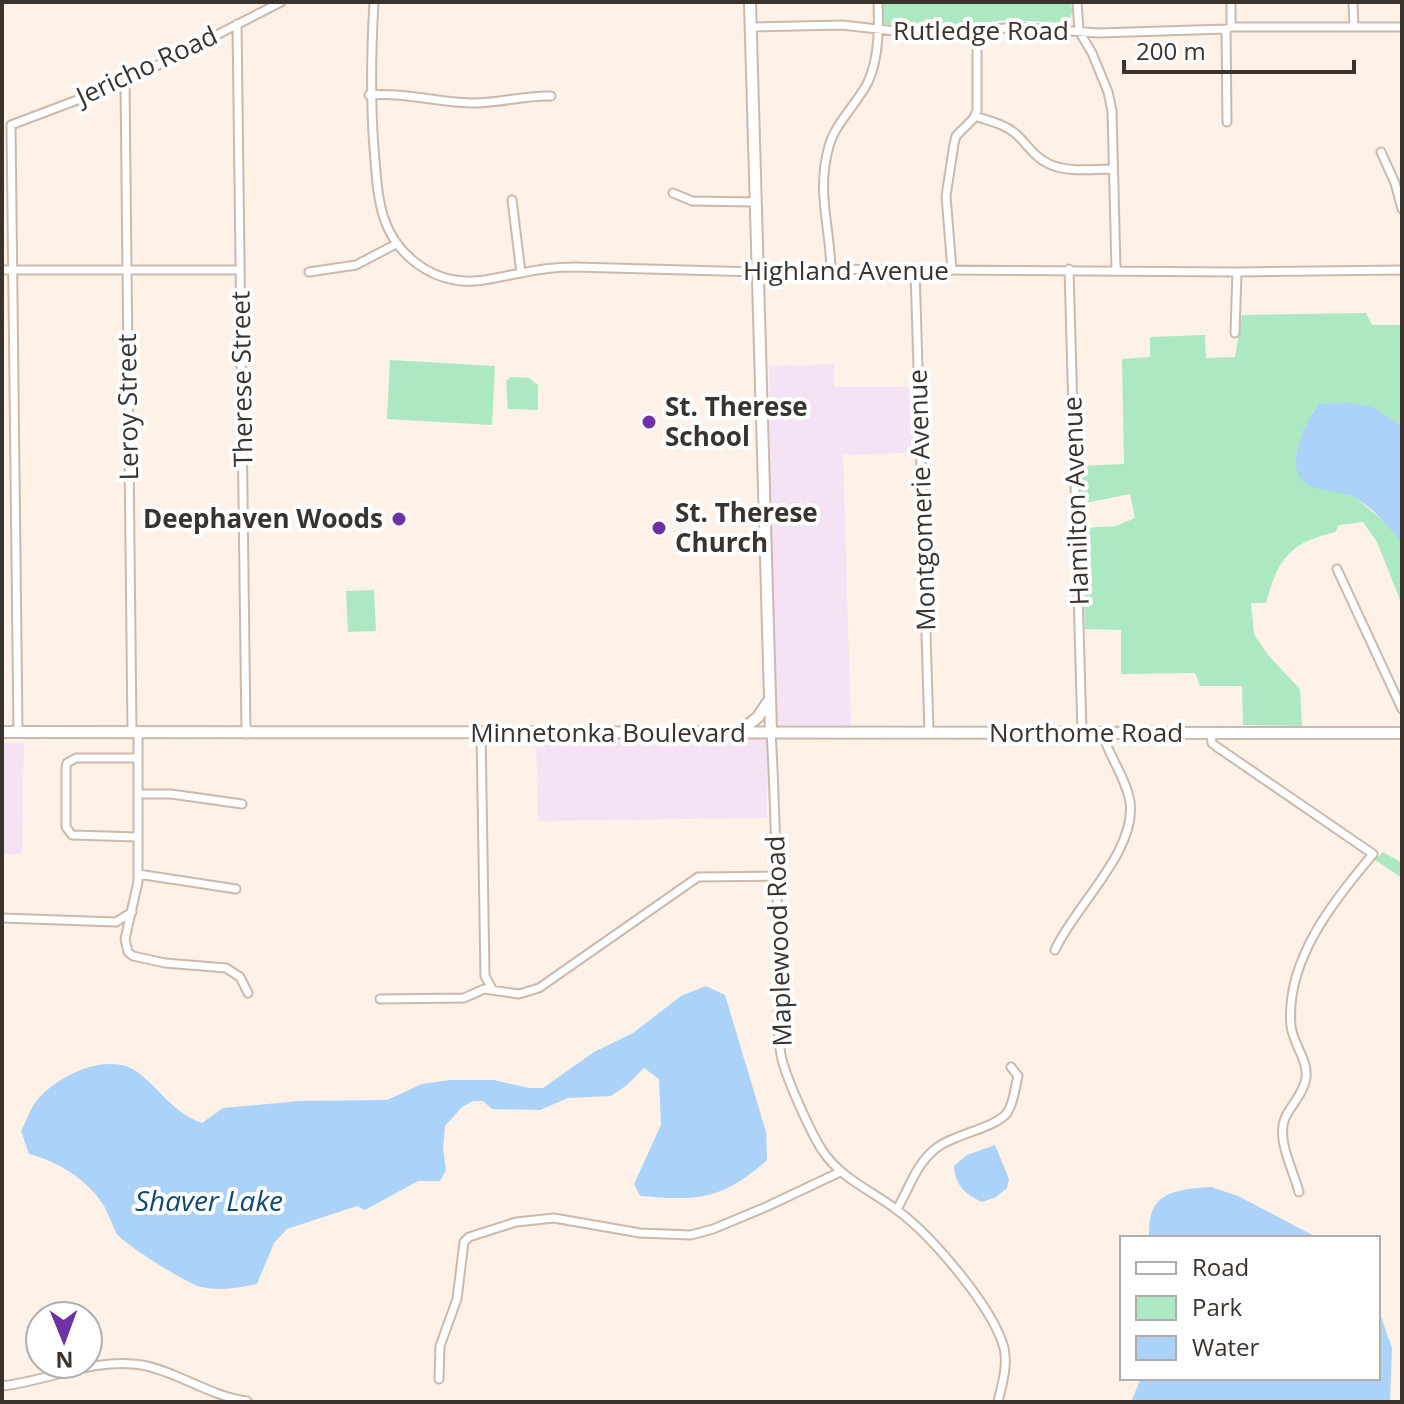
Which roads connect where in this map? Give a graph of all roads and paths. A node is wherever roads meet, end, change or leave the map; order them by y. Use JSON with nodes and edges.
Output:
{"nodes":[{"id":1,"x":281,"y":2,"type":"edge"},
{"id":2,"x":374,"y":2,"type":"edge"},
{"id":3,"x":750,"y":2,"type":"edge"},
{"id":4,"x":878,"y":2,"type":"edge"},
{"id":5,"x":1077,"y":2,"type":"edge"},
{"id":6,"x":1231,"y":2,"type":"edge"},
{"id":7,"x":1353,"y":2,"type":"edge"},
{"id":8,"x":237,"y":24,"type":"junction"},
{"id":9,"x":1354,"y":26,"type":"junction"},
{"id":10,"x":751,"y":27,"type":"junction"},
{"id":11,"x":1402,"y":27,"type":"edge"},
{"id":12,"x":1228,"y":28,"type":"junction"},
{"id":13,"x":878,"y":30,"type":"junction"},
{"id":14,"x":977,"y":31,"type":"junction"},
{"id":15,"x":1079,"y":31,"type":"junction"},
{"id":16,"x":125,"y":82,"type":"junction"},
{"id":17,"x":369,"y":95,"type":"junction"},
{"id":18,"x":551,"y":96,"type":"dead end"},
{"id":19,"x":975,"y":116,"type":"junction"},
{"id":20,"x":1227,"y":122,"type":"dead end"},
{"id":21,"x":1381,"y":152,"type":"dead end"},
{"id":22,"x":1113,"y":169,"type":"junction"},
{"id":23,"x":673,"y":193,"type":"dead end"},
{"id":24,"x":512,"y":200,"type":"dead end"},
{"id":25,"x":755,"y":202,"type":"junction"},
{"id":26,"x":1402,"y":209,"type":"edge"},
{"id":27,"x":396,"y":244,"type":"junction"},
{"id":28,"x":915,"y":269,"type":"junction"},
{"id":29,"x":1069,"y":269,"type":"junction"},
{"id":30,"x":1116,"y":269,"type":"junction"},
{"id":31,"x":2,"y":270,"type":"edge"},
{"id":32,"x":13,"y":270,"type":"junction"},
{"id":33,"x":127,"y":270,"type":"junction"},
{"id":34,"x":240,"y":270,"type":"junction"},
{"id":35,"x":831,"y":270,"type":"junction"},
{"id":36,"x":952,"y":270,"type":"junction"},
{"id":37,"x":1402,"y":270,"type":"edge"},
{"id":38,"x":309,"y":272,"type":"dead end"},
{"id":39,"x":757,"y":272,"type":"junction"},
{"id":40,"x":1237,"y":272,"type":"junction"},
{"id":41,"x":521,"y":273,"type":"junction"},
{"id":42,"x":1235,"y":333,"type":"dead end"},
{"id":43,"x":1337,"y":569,"type":"dead end"},
{"id":44,"x":769,"y":700,"type":"junction"},
{"id":45,"x":1402,"y":709,"type":"edge"},
{"id":46,"x":2,"y":732,"type":"edge"},
{"id":47,"x":18,"y":732,"type":"junction"},
{"id":48,"x":135,"y":732,"type":"junction"},
{"id":49,"x":739,"y":732,"type":"junction"},
{"id":50,"x":771,"y":732,"type":"junction"},
{"id":51,"x":929,"y":732,"type":"junction"},
{"id":52,"x":481,"y":733,"type":"junction"},
{"id":53,"x":1082,"y":733,"type":"junction"},
{"id":54,"x":1102,"y":733,"type":"junction"},
{"id":55,"x":1211,"y":733,"type":"junction"},
{"id":56,"x":1402,"y":733,"type":"edge"},
{"id":57,"x":246,"y":734,"type":"junction"},
{"id":58,"x":138,"y":758,"type":"junction"},
{"id":59,"x":138,"y":794,"type":"junction"},
{"id":60,"x":242,"y":804,"type":"dead end"},
{"id":61,"x":138,"y":837,"type":"junction"},
{"id":62,"x":138,"y":874,"type":"junction"},
{"id":63,"x":776,"y":876,"type":"junction"},
{"id":64,"x":236,"y":889,"type":"dead end"},
{"id":65,"x":134,"y":911,"type":"junction"},
{"id":66,"x":2,"y":918,"type":"edge"},
{"id":67,"x":116,"y":922,"type":"junction"},
{"id":68,"x":125,"y":939,"type":"junction"},
{"id":69,"x":1055,"y":950,"type":"dead end"},
{"id":70,"x":492,"y":989,"type":"junction"},
{"id":71,"x":248,"y":993,"type":"dead end"},
{"id":72,"x":380,"y":999,"type":"dead end"},
{"id":73,"x":1011,"y":1067,"type":"dead end"},
{"id":74,"x":840,"y":1172,"type":"junction"},
{"id":75,"x":1299,"y":1192,"type":"dead end"},
{"id":76,"x":897,"y":1209,"type":"junction"},
{"id":77,"x":439,"y":1379,"type":"dead end"},
{"id":78,"x":2,"y":1386,"type":"edge"},
{"id":79,"x":247,"y":1401,"type":"edge"},
{"id":80,"x":998,"y":1402,"type":"edge"}],
"edges":[{"from":1,"to":8,"type":"street","name":"Jericho Road"},
{"from":2,"to":17,"type":"street"},
{"from":3,"to":10,"type":"street","name":"Minnetonka Boulevard"},
{"from":4,"to":13,"type":"street"},
{"from":5,"to":15,"type":"street"},
{"from":6,"to":12,"type":"street"},
{"from":7,"to":9,"type":"street"},
{"from":8,"to":16,"type":"street","name":"Jericho Road"},
{"from":8,"to":34,"type":"street","name":"Therese Street"},
{"from":9,"to":11,"type":"street","name":"Rutledge Road"},
{"from":9,"to":12,"type":"street","name":"Rutledge Road"},
{"from":10,"to":13,"type":"street","name":"Rutledge Road"},
{"from":10,"to":25,"type":"street","name":"Minnetonka Boulevard"},
{"from":12,"to":15,"type":"street","name":"Rutledge Road"},
{"from":12,"to":20,"type":"street"},
{"from":13,"to":14,"type":"street","name":"Rutledge Road"},
{"from":13,"to":35,"type":"street"},
{"from":14,"to":15,"type":"street","name":"Rutledge Road"},
{"from":14,"to":19,"type":"street"},
{"from":15,"to":22,"type":"street"},
{"from":16,"to":32,"type":"street","name":"Jericho Road"},
{"from":16,"to":33,"type":"street","name":"Leroy Street"},
{"from":17,"to":18,"type":"street"},
{"from":17,"to":27,"type":"street"},
{"from":19,"to":22,"type":"street"},
{"from":19,"to":36,"type":"street"},
{"from":21,"to":26,"type":"street"},
{"from":22,"to":30,"type":"street"},
{"from":23,"to":25,"type":"street"},
{"from":24,"to":41,"type":"street"},
{"from":25,"to":39,"type":"street","name":"Minnetonka Boulevard"},
{"from":27,"to":38,"type":"street"},
{"from":27,"to":41,"type":"street","name":"Highland Avenue"},
{"from":28,"to":35,"type":"street","name":"Highland Avenue"},
{"from":28,"to":36,"type":"street","name":"Highland Avenue"},
{"from":28,"to":51,"type":"street","name":"Montgomerie Avenue"},
{"from":29,"to":30,"type":"street","name":"Highland Avenue"},
{"from":29,"to":36,"type":"street","name":"Highland Avenue"},
{"from":29,"to":53,"type":"street","name":"Hamilton Avenue"},
{"from":30,"to":40,"type":"street","name":"Highland Avenue"},
{"from":31,"to":32,"type":"street"},
{"from":32,"to":33,"type":"street"},
{"from":32,"to":47,"type":"street"},
{"from":33,"to":34,"type":"street"},
{"from":33,"to":48,"type":"street","name":"Leroy Street"},
{"from":34,"to":57,"type":"street","name":"Therese Street"},
{"from":35,"to":39,"type":"street","name":"Highland Avenue"},
{"from":37,"to":40,"type":"street","name":"Highland Avenue"},
{"from":39,"to":41,"type":"street","name":"Highland Avenue"},
{"from":39,"to":44,"type":"street","name":"Minnetonka Boulevard"},
{"from":40,"to":42,"type":"street"},
{"from":43,"to":45,"type":"street"},
{"from":44,"to":49,"type":"street"},
{"from":44,"to":50,"type":"street","name":"Minnetonka Boulevard"},
{"from":46,"to":47,"type":"street","name":"Minnetonka Boulevard"},
{"from":47,"to":48,"type":"street","name":"Minnetonka Boulevard"},
{"from":48,"to":57,"type":"street","name":"Minnetonka Boulevard"},
{"from":48,"to":58,"type":"street","name":"Leroy Street"},
{"from":49,"to":50,"type":"street","name":"Minnetonka Boulevard"},
{"from":49,"to":52,"type":"street","name":"Minnetonka Boulevard"},
{"from":50,"to":51,"type":"street","name":"Northome Road"},
{"from":50,"to":63,"type":"street","name":"Maplewood Road"},
{"from":51,"to":53,"type":"street","name":"Northome Road"},
{"from":52,"to":57,"type":"street","name":"Minnetonka Boulevard"},
{"from":52,"to":70,"type":"street"},
{"from":53,"to":54,"type":"street","name":"Northome Road"},
{"from":54,"to":55,"type":"street","name":"Northome Road"},
{"from":54,"to":69,"type":"street"},
{"from":55,"to":56,"type":"street","name":"Northome Road"},
{"from":55,"to":75,"type":"street"},
{"from":58,"to":59,"type":"street","name":"Leroy Street"},
{"from":58,"to":61,"type":"street"},
{"from":59,"to":60,"type":"street"},
{"from":59,"to":61,"type":"street","name":"Leroy Street"},
{"from":61,"to":62,"type":"street","name":"Leroy Street"},
{"from":62,"to":64,"type":"street"},
{"from":62,"to":65,"type":"street","name":"Leroy Street"},
{"from":63,"to":70,"type":"street"},
{"from":63,"to":74,"type":"street","name":"Maplewood Road"},
{"from":65,"to":67,"type":"street"},
{"from":65,"to":68,"type":"street","name":"Leroy Street"},
{"from":66,"to":67,"type":"street"},
{"from":67,"to":68,"type":"street"},
{"from":68,"to":71,"type":"street"},
{"from":70,"to":72,"type":"street"},
{"from":73,"to":76,"type":"street"},
{"from":74,"to":76,"type":"street","name":"Maplewood Road"},
{"from":74,"to":77,"type":"street"},
{"from":76,"to":80,"type":"street","name":"Maplewood Road"},
{"from":78,"to":79,"type":"street"}]}
